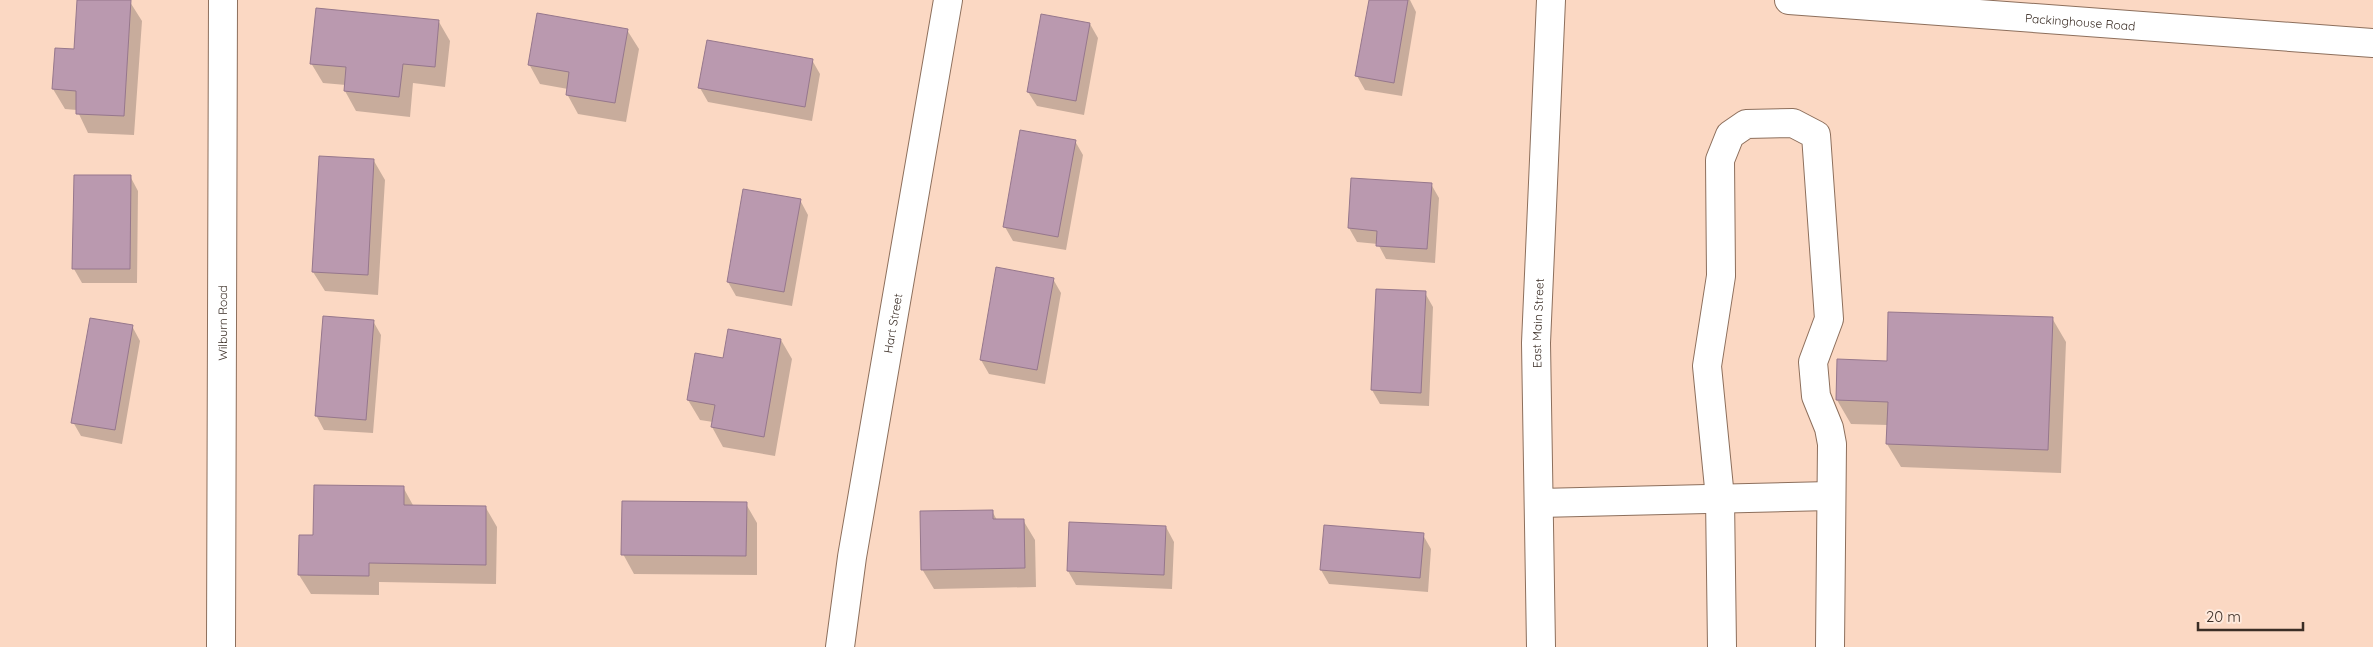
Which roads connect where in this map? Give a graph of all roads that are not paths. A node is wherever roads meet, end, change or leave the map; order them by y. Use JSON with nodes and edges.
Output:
{"nodes":[{"id":1,"x":224,"y":0,"type":"edge"},
{"id":2,"x":948,"y":0,"type":"edge"},
{"id":3,"x":1551,"y":0,"type":"edge"},
{"id":4,"x":1790,"y":0,"type":"edge"},
{"id":5,"x":2373,"y":43,"type":"edge"},
{"id":6,"x":1830,"y":496,"type":"junction"},
{"id":7,"x":1720,"y":498,"type":"junction"},
{"id":8,"x":1538,"y":503,"type":"junction"},
{"id":9,"x":221,"y":647,"type":"edge"},
{"id":10,"x":840,"y":647,"type":"edge"},
{"id":11,"x":1541,"y":647,"type":"edge"},
{"id":12,"x":1722,"y":647,"type":"edge"},
{"id":13,"x":1830,"y":647,"type":"edge"}],
"edges":[{"from":1,"to":9,"type":"street","name":"Wilburn Road"},
{"from":2,"to":10,"type":"street","name":"Hart Street"},
{"from":3,"to":8,"type":"street","name":"East Main Street"},
{"from":4,"to":5,"type":"street","name":"Packinghouse Road"},
{"from":6,"to":7,"type":"street"},
{"from":6,"to":7,"type":"street"},
{"from":6,"to":13,"type":"street"},
{"from":7,"to":8,"type":"street"},
{"from":7,"to":12,"type":"street"},
{"from":8,"to":11,"type":"street","name":"East Main Street"}]}
